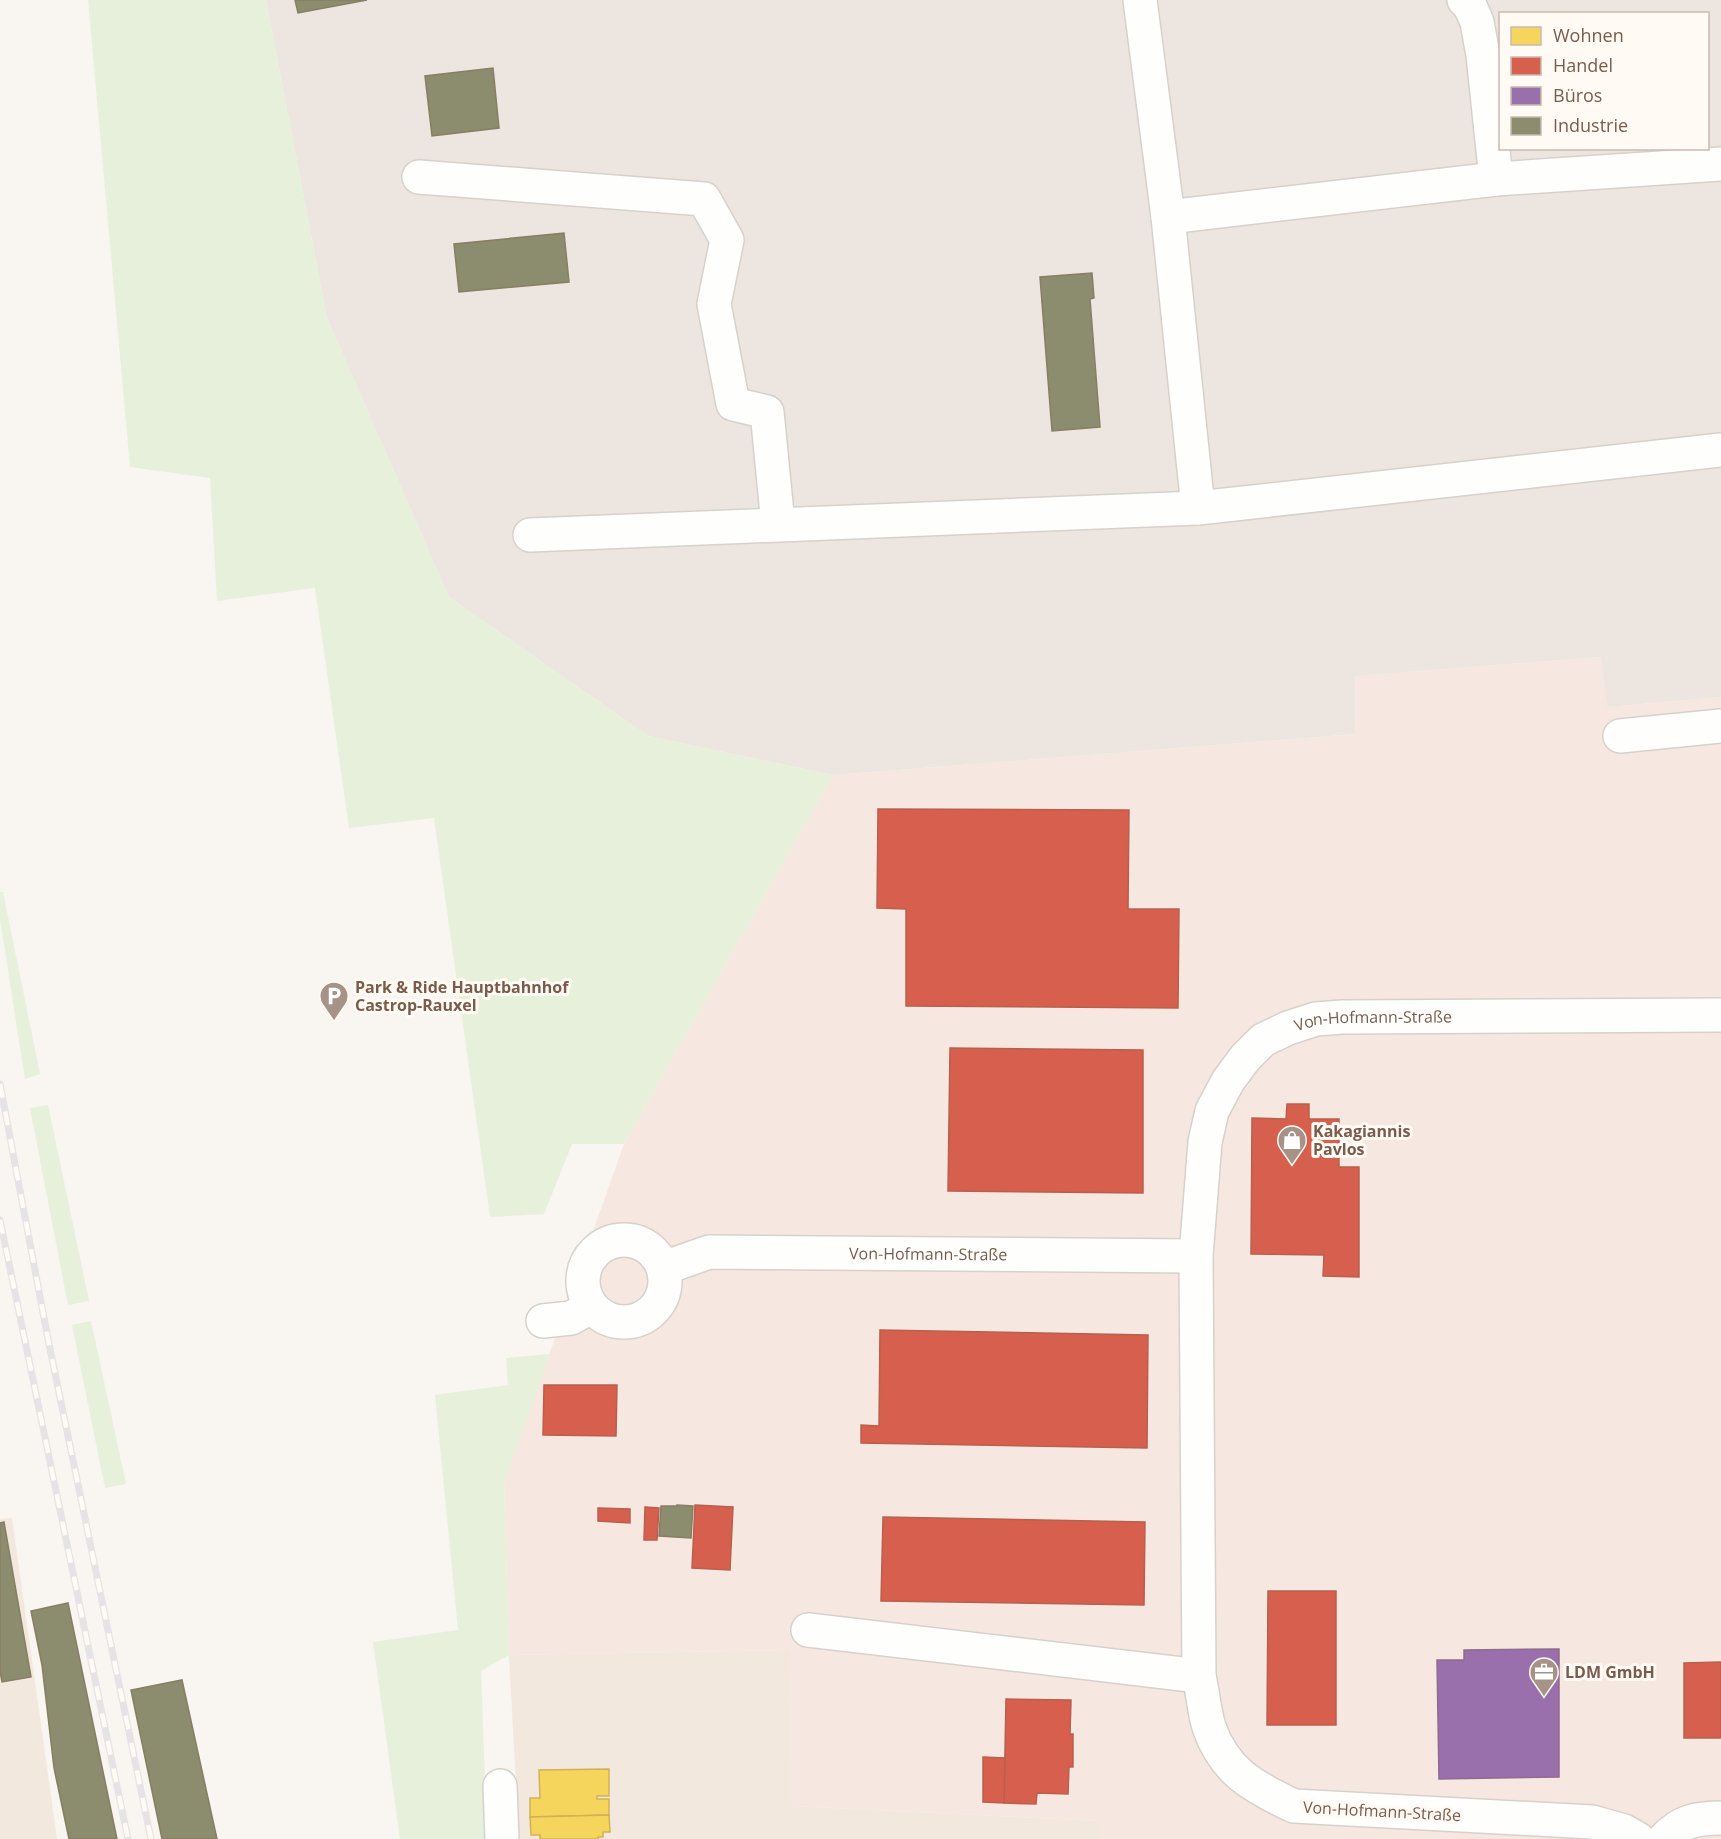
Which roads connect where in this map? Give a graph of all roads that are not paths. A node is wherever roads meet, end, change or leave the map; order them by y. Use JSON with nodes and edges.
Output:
{"nodes":[{"id":1,"x":1140,"y":0,"type":"edge"},
{"id":2,"x":1464,"y":0,"type":"edge"},
{"id":3,"x":1721,"y":164,"type":"edge"},
{"id":4,"x":419,"y":177,"type":"dead end"},
{"id":5,"x":1496,"y":179,"type":"junction"},
{"id":6,"x":1167,"y":217,"type":"junction"},
{"id":7,"x":1721,"y":450,"type":"edge"},
{"id":8,"x":1198,"y":508,"type":"junction"},
{"id":9,"x":778,"y":524,"type":"junction"},
{"id":10,"x":530,"y":535,"type":"dead end"},
{"id":11,"x":1721,"y":726,"type":"edge"},
{"id":12,"x":1620,"y":736,"type":"dead end"},
{"id":13,"x":1721,"y":1015,"type":"edge"},
{"id":14,"x":1196,"y":1256,"type":"junction"},
{"id":15,"x":664,"y":1269,"type":"junction"},
{"id":16,"x":591,"y":1307,"type":"junction"},
{"id":17,"x":543,"y":1321,"type":"dead end"},
{"id":18,"x":808,"y":1630,"type":"dead end"},
{"id":19,"x":1200,"y":1676,"type":"junction"},
{"id":20,"x":500,"y":1786,"type":"dead end"},
{"id":21,"x":1721,"y":1818,"type":"edge"},
{"id":22,"x":502,"y":1839,"type":"edge"},
{"id":23,"x":1638,"y":1839,"type":"edge"},
{"id":24,"x":1664,"y":1839,"type":"edge"}],
"edges":[{"from":1,"to":6,"type":"street"},
{"from":2,"to":5,"type":"street"},
{"from":3,"to":5,"type":"street"},
{"from":4,"to":9,"type":"street"},
{"from":5,"to":6,"type":"street"},
{"from":6,"to":8,"type":"street"},
{"from":7,"to":8,"type":"street"},
{"from":8,"to":9,"type":"street"},
{"from":9,"to":10,"type":"street"},
{"from":11,"to":12,"type":"street"},
{"from":13,"to":14,"type":"street","name":"Von-Hofmann-Straße"},
{"from":14,"to":15,"type":"street","name":"Von-Hofmann-Straße"},
{"from":14,"to":19,"type":"street","name":"Von-Hofmann-Straße"},
{"from":15,"to":16,"type":"street"},
{"from":15,"to":16,"type":"street"},
{"from":16,"to":17,"type":"street"},
{"from":18,"to":19,"type":"street"},
{"from":19,"to":23,"type":"street","name":"Von-Hofmann-Straße"},
{"from":20,"to":22,"type":"street"},
{"from":21,"to":24,"type":"street"}]}
